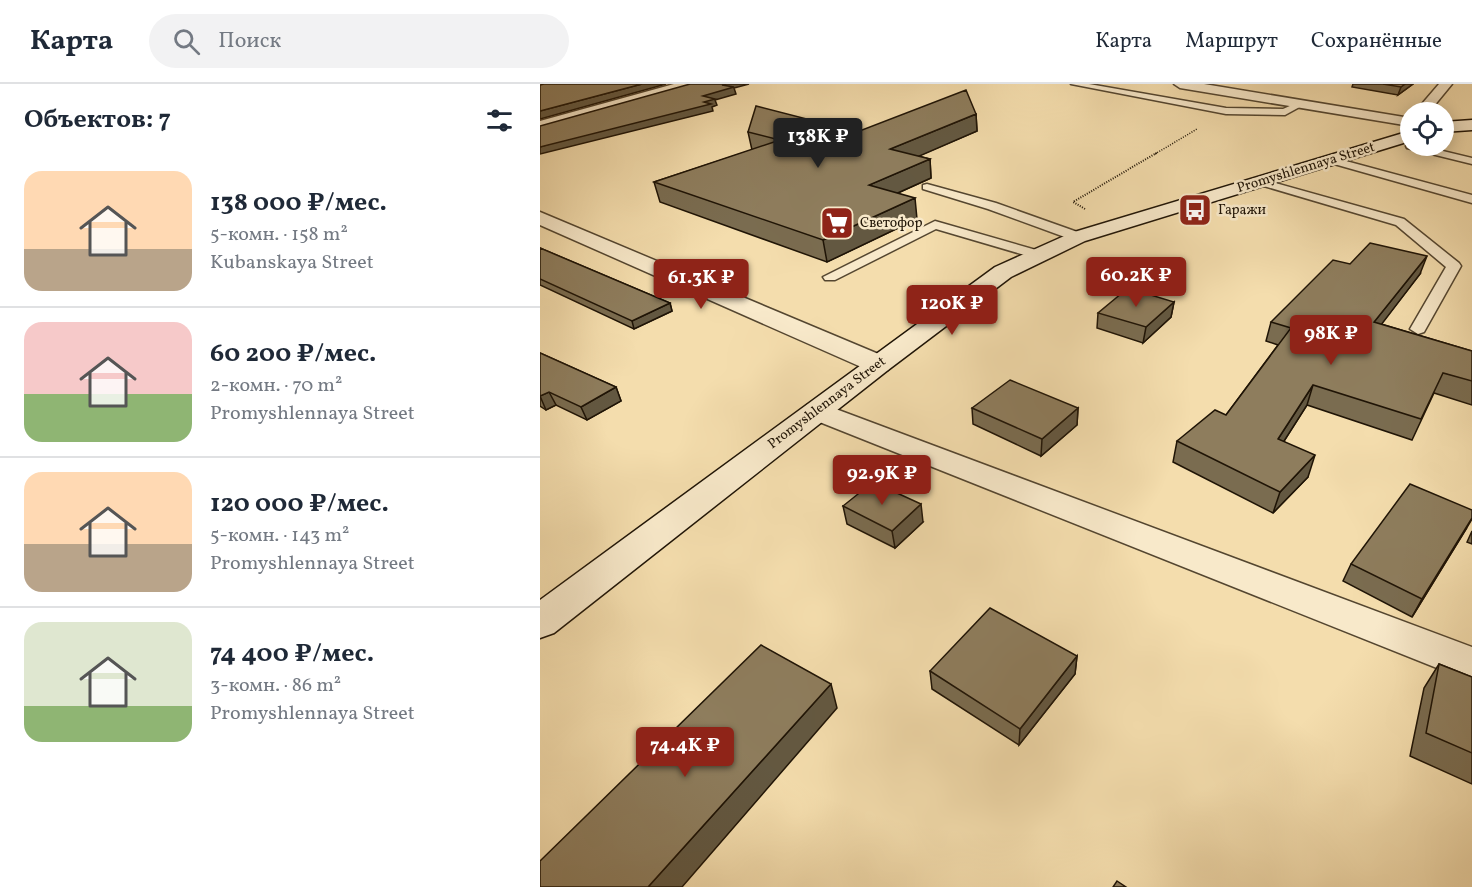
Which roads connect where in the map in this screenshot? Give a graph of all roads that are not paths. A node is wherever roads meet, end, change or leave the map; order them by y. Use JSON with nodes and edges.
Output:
{"nodes":[{"id":1,"x":689,"y":84,"type":"edge"},
{"id":2,"x":1075,"y":84,"type":"edge"},
{"id":3,"x":1180,"y":84,"type":"edge"},
{"id":4,"x":1446,"y":84,"type":"edge"},
{"id":5,"x":1431,"y":102,"type":"edge"},
{"id":6,"x":1301,"y":104,"type":"junction"},
{"id":7,"x":1400,"y":120,"type":"edge"},
{"id":8,"x":1472,"y":125,"type":"edge"},
{"id":9,"x":540,"y":126,"type":"edge"},
{"id":10,"x":1454,"y":126,"type":"edge"},
{"id":11,"x":1400,"y":143,"type":"edge"},
{"id":12,"x":1454,"y":156,"type":"edge"},
{"id":13,"x":1331,"y":160,"type":"junction"},
{"id":14,"x":1472,"y":161,"type":"edge"},
{"id":15,"x":1261,"y":182,"type":"junction"},
{"id":16,"x":927,"y":187,"type":"edge"},
{"id":17,"x":1472,"y":199,"type":"edge"},
{"id":18,"x":540,"y":218,"type":"edge"},
{"id":19,"x":1078,"y":237,"type":"junction"},
{"id":20,"x":1038,"y":255,"type":"junction"},
{"id":21,"x":830,"y":277,"type":"dead end"},
{"id":22,"x":1418,"y":329,"type":"dead end"},
{"id":23,"x":878,"y":364,"type":"junction"},
{"id":24,"x":817,"y":411,"type":"junction"},
{"id":25,"x":545,"y":609,"type":"edge"},
{"id":26,"x":1472,"y":665,"type":"edge"}],
"edges":[{"from":1,"to":9,"type":"street"},
{"from":2,"to":6,"type":"lane"},
{"from":3,"to":6,"type":"street"},
{"from":4,"to":5,"type":"street"},
{"from":6,"to":7,"type":"street"},
{"from":8,"to":10,"type":"street"},
{"from":11,"to":13,"type":"street","name":"Promyshlennaya Street"},
{"from":12,"to":14,"type":"lane"},
{"from":13,"to":15,"type":"street","name":"Promyshlennaya Street"},
{"from":13,"to":17,"type":"lane"},
{"from":15,"to":19,"type":"street","name":"Promyshlennaya Street"},
{"from":15,"to":22,"type":"lane"},
{"from":16,"to":19,"type":"lane"},
{"from":18,"to":23,"type":"street"},
{"from":19,"to":20,"type":"street","name":"Promyshlennaya Street"},
{"from":20,"to":21,"type":"lane"},
{"from":20,"to":23,"type":"street","name":"Promyshlennaya Street"},
{"from":23,"to":24,"type":"street","name":"Promyshlennaya Street"},
{"from":24,"to":25,"type":"street","name":"Promyshlennaya Street"},
{"from":24,"to":26,"type":"street"}]}
